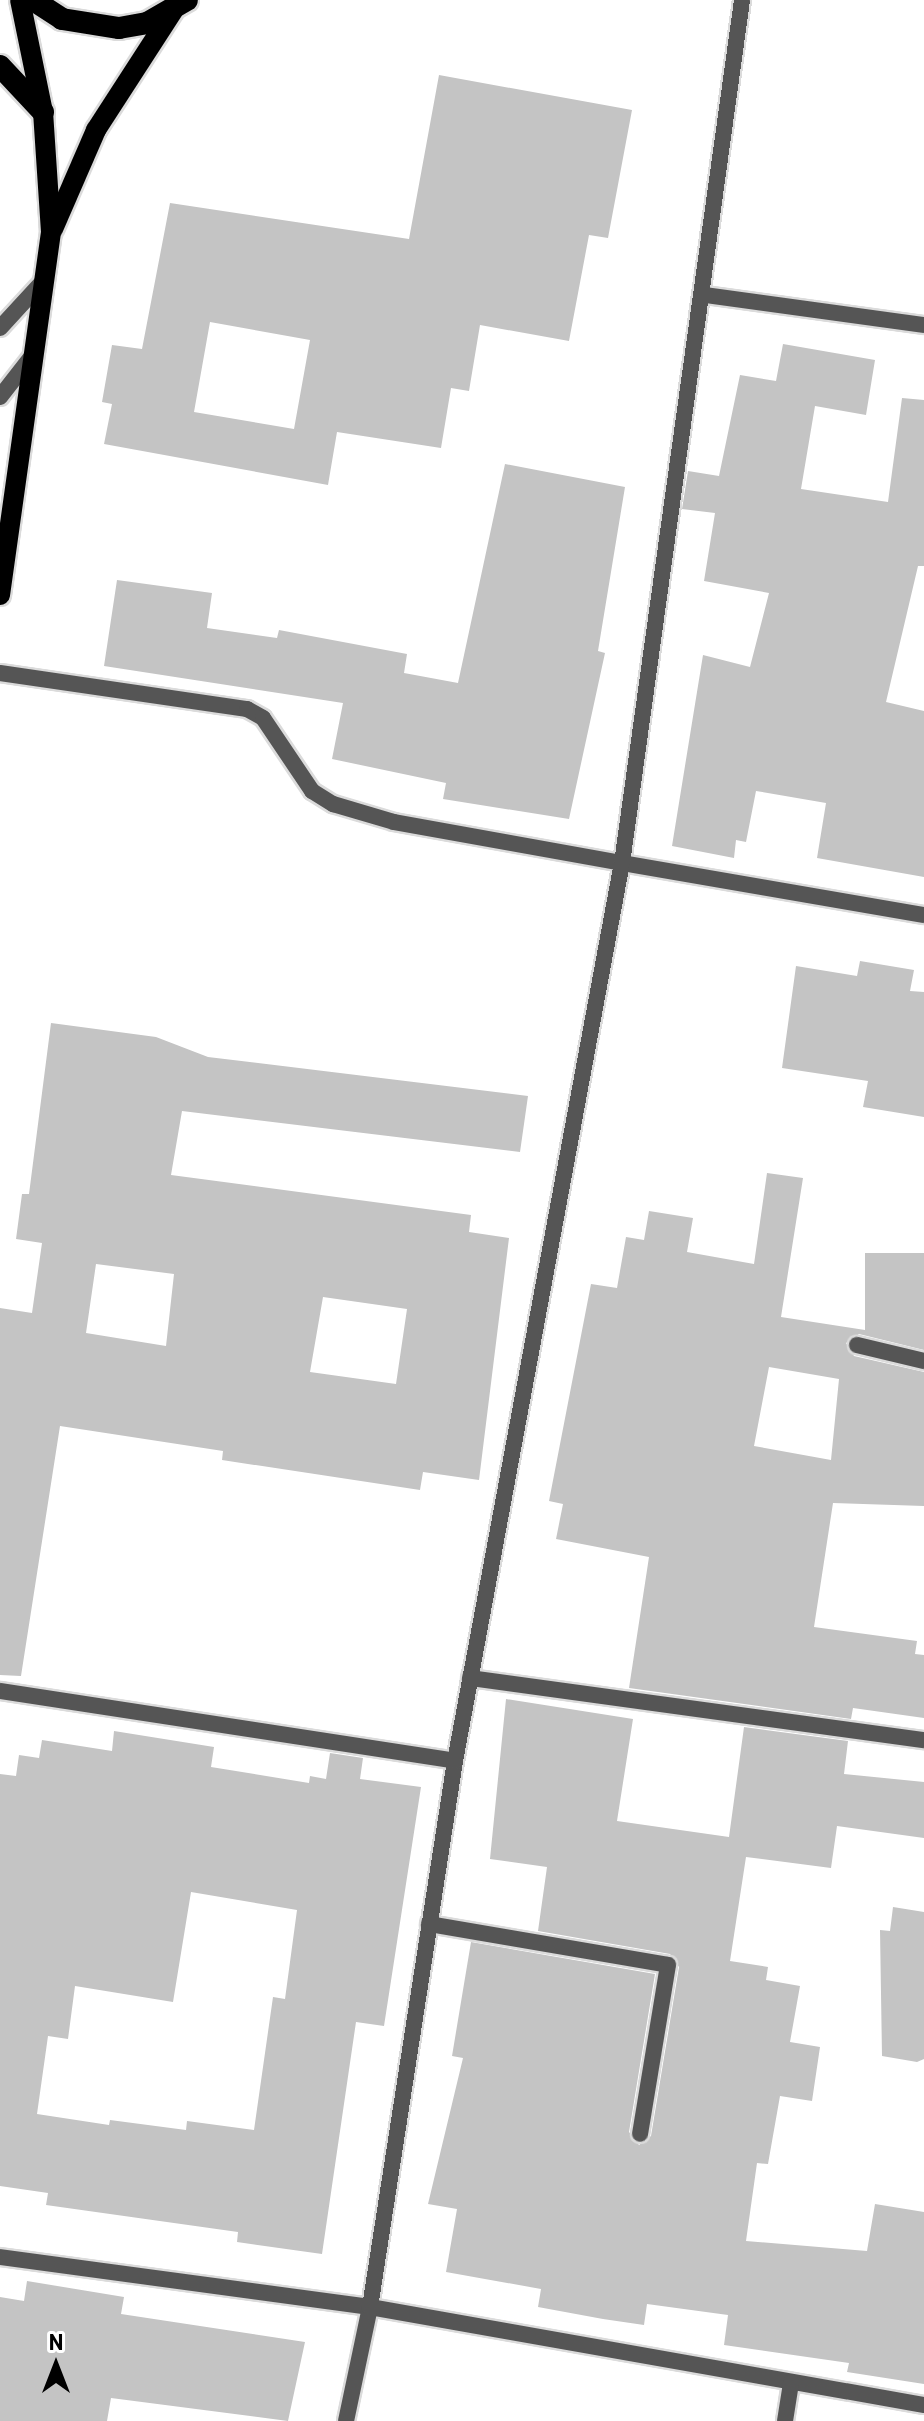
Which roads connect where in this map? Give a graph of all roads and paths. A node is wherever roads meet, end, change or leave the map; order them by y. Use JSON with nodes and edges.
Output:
{"nodes":[{"id":1,"x":20,"y":0,"type":"edge"},
{"id":2,"x":33,"y":0,"type":"edge"},
{"id":3,"x":742,"y":0,"type":"edge"},
{"id":4,"x":180,"y":5,"type":"edge"},
{"id":5,"x":0,"y":66,"type":"edge"},
{"id":6,"x":43,"y":112,"type":"junction"},
{"id":7,"x":51,"y":232,"type":"junction"},
{"id":8,"x":45,"y":279,"type":"junction"},
{"id":9,"x":705,"y":295,"type":"junction"},
{"id":10,"x":924,"y":325,"type":"edge"},
{"id":11,"x":0,"y":328,"type":"edge"},
{"id":12,"x":32,"y":356,"type":"junction"},
{"id":13,"x":0,"y":397,"type":"edge"},
{"id":14,"x":0,"y":595,"type":"edge"},
{"id":15,"x":0,"y":673,"type":"edge"},
{"id":16,"x":622,"y":863,"type":"junction"},
{"id":17,"x":924,"y":915,"type":"edge"},
{"id":18,"x":857,"y":1345,"type":"dead end"},
{"id":19,"x":924,"y":1361,"type":"edge"},
{"id":20,"x":470,"y":1678,"type":"junction"},
{"id":21,"x":0,"y":1691,"type":"edge"},
{"id":22,"x":924,"y":1740,"type":"edge"},
{"id":23,"x":455,"y":1761,"type":"junction"},
{"id":24,"x":429,"y":1924,"type":"junction"},
{"id":25,"x":640,"y":2134,"type":"dead end"},
{"id":26,"x":0,"y":2257,"type":"edge"},
{"id":27,"x":370,"y":2307,"type":"junction"},
{"id":28,"x":791,"y":2382,"type":"junction"},
{"id":29,"x":924,"y":2405,"type":"edge"},
{"id":30,"x":346,"y":2421,"type":"edge"},
{"id":31,"x":785,"y":2421,"type":"edge"}],
"edges":[{"from":1,"to":6,"type":"main road"},
{"from":2,"to":4,"type":"highway"},
{"from":3,"to":9,"type":"street"},
{"from":4,"to":7,"type":"main road"},
{"from":5,"to":6,"type":"highway"},
{"from":6,"to":7,"type":"main road"},
{"from":7,"to":8,"type":"main road"},
{"from":8,"to":11,"type":"street"},
{"from":8,"to":12,"type":"main road"},
{"from":9,"to":10,"type":"street"},
{"from":9,"to":16,"type":"street"},
{"from":12,"to":13,"type":"street"},
{"from":12,"to":14,"type":"main road"},
{"from":15,"to":16,"type":"street"},
{"from":16,"to":17,"type":"street"},
{"from":16,"to":20,"type":"street"},
{"from":18,"to":19,"type":"street"},
{"from":20,"to":22,"type":"street"},
{"from":20,"to":23,"type":"street"},
{"from":21,"to":23,"type":"street"},
{"from":23,"to":24,"type":"street"},
{"from":24,"to":25,"type":"street"},
{"from":24,"to":27,"type":"street"},
{"from":26,"to":27,"type":"street"},
{"from":27,"to":28,"type":"street"},
{"from":27,"to":30,"type":"street"},
{"from":28,"to":29,"type":"street"},
{"from":28,"to":31,"type":"street"}]}
